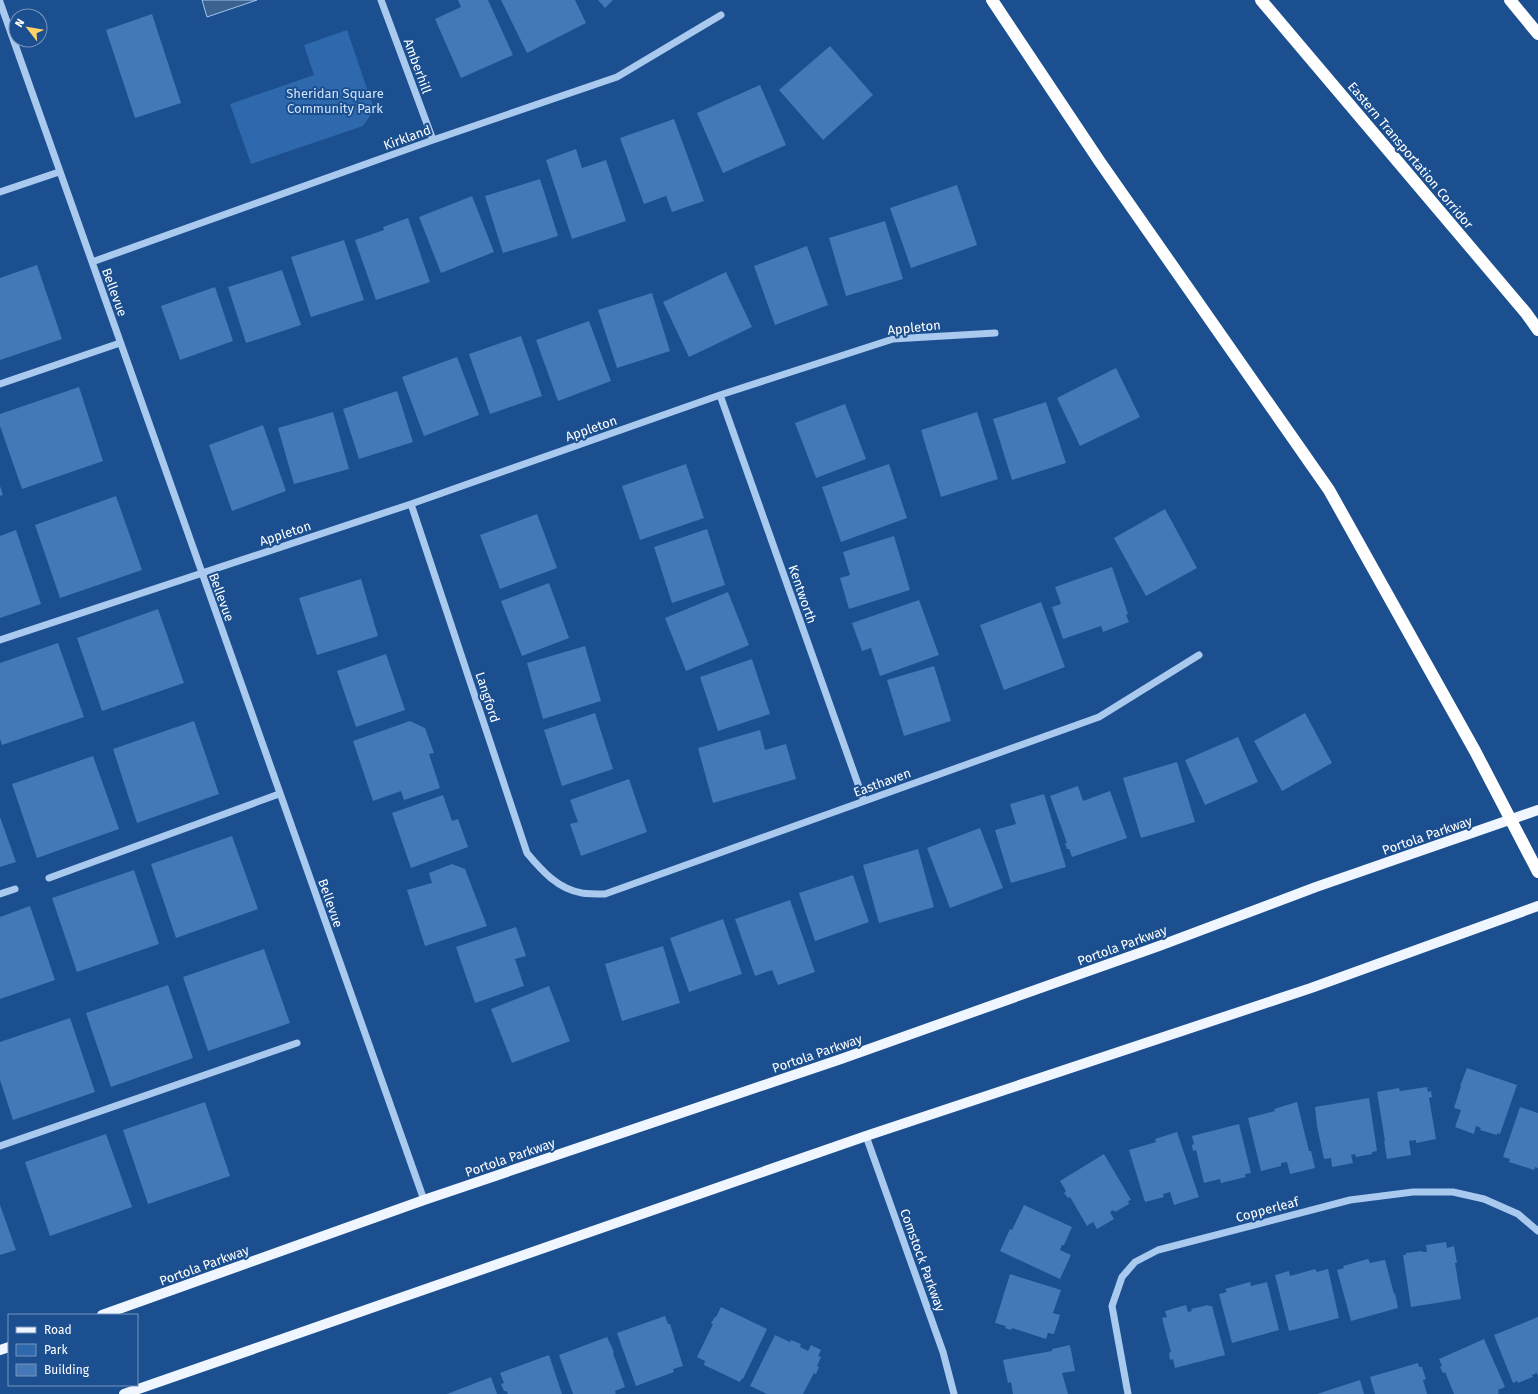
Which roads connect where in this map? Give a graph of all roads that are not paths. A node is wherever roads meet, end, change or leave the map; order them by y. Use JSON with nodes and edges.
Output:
{"nodes":[{"id":1,"x":381,"y":0,"type":"edge"},
{"id":2,"x":992,"y":0,"type":"edge"},
{"id":3,"x":1261,"y":0,"type":"edge"},
{"id":4,"x":1510,"y":0,"type":"edge"},
{"id":5,"x":0,"y":2,"type":"edge"},
{"id":6,"x":721,"y":15,"type":"dead end"},
{"id":7,"x":1538,"y":34,"type":"edge"},
{"id":8,"x":433,"y":140,"type":"junction"},
{"id":9,"x":60,"y":172,"type":"junction"},
{"id":10,"x":0,"y":192,"type":"edge"},
{"id":11,"x":92,"y":262,"type":"junction"},
{"id":12,"x":1538,"y":330,"type":"edge"},
{"id":13,"x":995,"y":333,"type":"dead end"},
{"id":14,"x":120,"y":343,"type":"junction"},
{"id":15,"x":0,"y":384,"type":"edge"},
{"id":16,"x":720,"y":395,"type":"junction"},
{"id":17,"x":411,"y":504,"type":"junction"},
{"id":18,"x":201,"y":573,"type":"junction"},
{"id":19,"x":0,"y":640,"type":"edge"},
{"id":20,"x":1199,"y":655,"type":"dead end"},
{"id":21,"x":279,"y":794,"type":"junction"},
{"id":22,"x":864,"y":802,"type":"junction"},
{"id":23,"x":1538,"y":810,"type":"edge"},
{"id":24,"x":1511,"y":819,"type":"junction"},
{"id":25,"x":1538,"y":872,"type":"edge"},
{"id":26,"x":49,"y":878,"type":"dead end"},
{"id":27,"x":560,"y":885,"type":"joint"},
{"id":28,"x":15,"y":890,"type":"dead end"},
{"id":29,"x":0,"y":894,"type":"edge"},
{"id":30,"x":1538,"y":906,"type":"edge"},
{"id":31,"x":297,"y":1043,"type":"dead end"},
{"id":32,"x":866,"y":1136,"type":"junction"},
{"id":33,"x":0,"y":1146,"type":"edge"},
{"id":34,"x":424,"y":1200,"type":"junction"},
{"id":35,"x":1538,"y":1231,"type":"edge"},
{"id":36,"x":105,"y":1314,"type":"edge"},
{"id":37,"x":124,"y":1394,"type":"edge"},
{"id":38,"x":954,"y":1394,"type":"edge"},
{"id":39,"x":1128,"y":1394,"type":"edge"}],
"edges":[{"from":1,"to":8,"type":"street","name":"Amberhill"},
{"from":2,"to":24,"type":"highway"},
{"from":3,"to":12,"type":"highway","name":"Eastern Transportation Corridor"},
{"from":4,"to":7,"type":"highway"},
{"from":5,"to":9,"type":"street","name":"Bellevue"},
{"from":6,"to":8,"type":"street","name":"Kirkland"},
{"from":8,"to":11,"type":"street","name":"Kirkland"},
{"from":9,"to":10,"type":"street"},
{"from":9,"to":11,"type":"street","name":"Bellevue"},
{"from":11,"to":14,"type":"street","name":"Bellevue"},
{"from":13,"to":16,"type":"street","name":"Appleton"},
{"from":14,"to":15,"type":"street"},
{"from":14,"to":18,"type":"street","name":"Bellevue"},
{"from":16,"to":17,"type":"street","name":"Appleton"},
{"from":16,"to":22,"type":"street","name":"Kentworth"},
{"from":17,"to":18,"type":"street","name":"Appleton"},
{"from":17,"to":27,"type":"street","name":"Langford"},
{"from":18,"to":19,"type":"street","name":"Appleton"},
{"from":18,"to":21,"type":"street","name":"Bellevue"},
{"from":20,"to":22,"type":"street","name":"Easthaven"},
{"from":21,"to":26,"type":"street"},
{"from":21,"to":34,"type":"street","name":"Bellevue"},
{"from":22,"to":27,"type":"street","name":"Easthaven"},
{"from":23,"to":24,"type":"main road","name":"Portola Parkway"},
{"from":24,"to":25,"type":"highway"},
{"from":24,"to":34,"type":"main road","name":"Portola Parkway"},
{"from":28,"to":29,"type":"street"},
{"from":30,"to":32,"type":"main road"},
{"from":31,"to":33,"type":"street"},
{"from":32,"to":37,"type":"main road"},
{"from":32,"to":38,"type":"street","name":"Comstock Parkway"},
{"from":34,"to":36,"type":"main road","name":"Portola Parkway"},
{"from":35,"to":39,"type":"street","name":"Copperleaf"}]}
